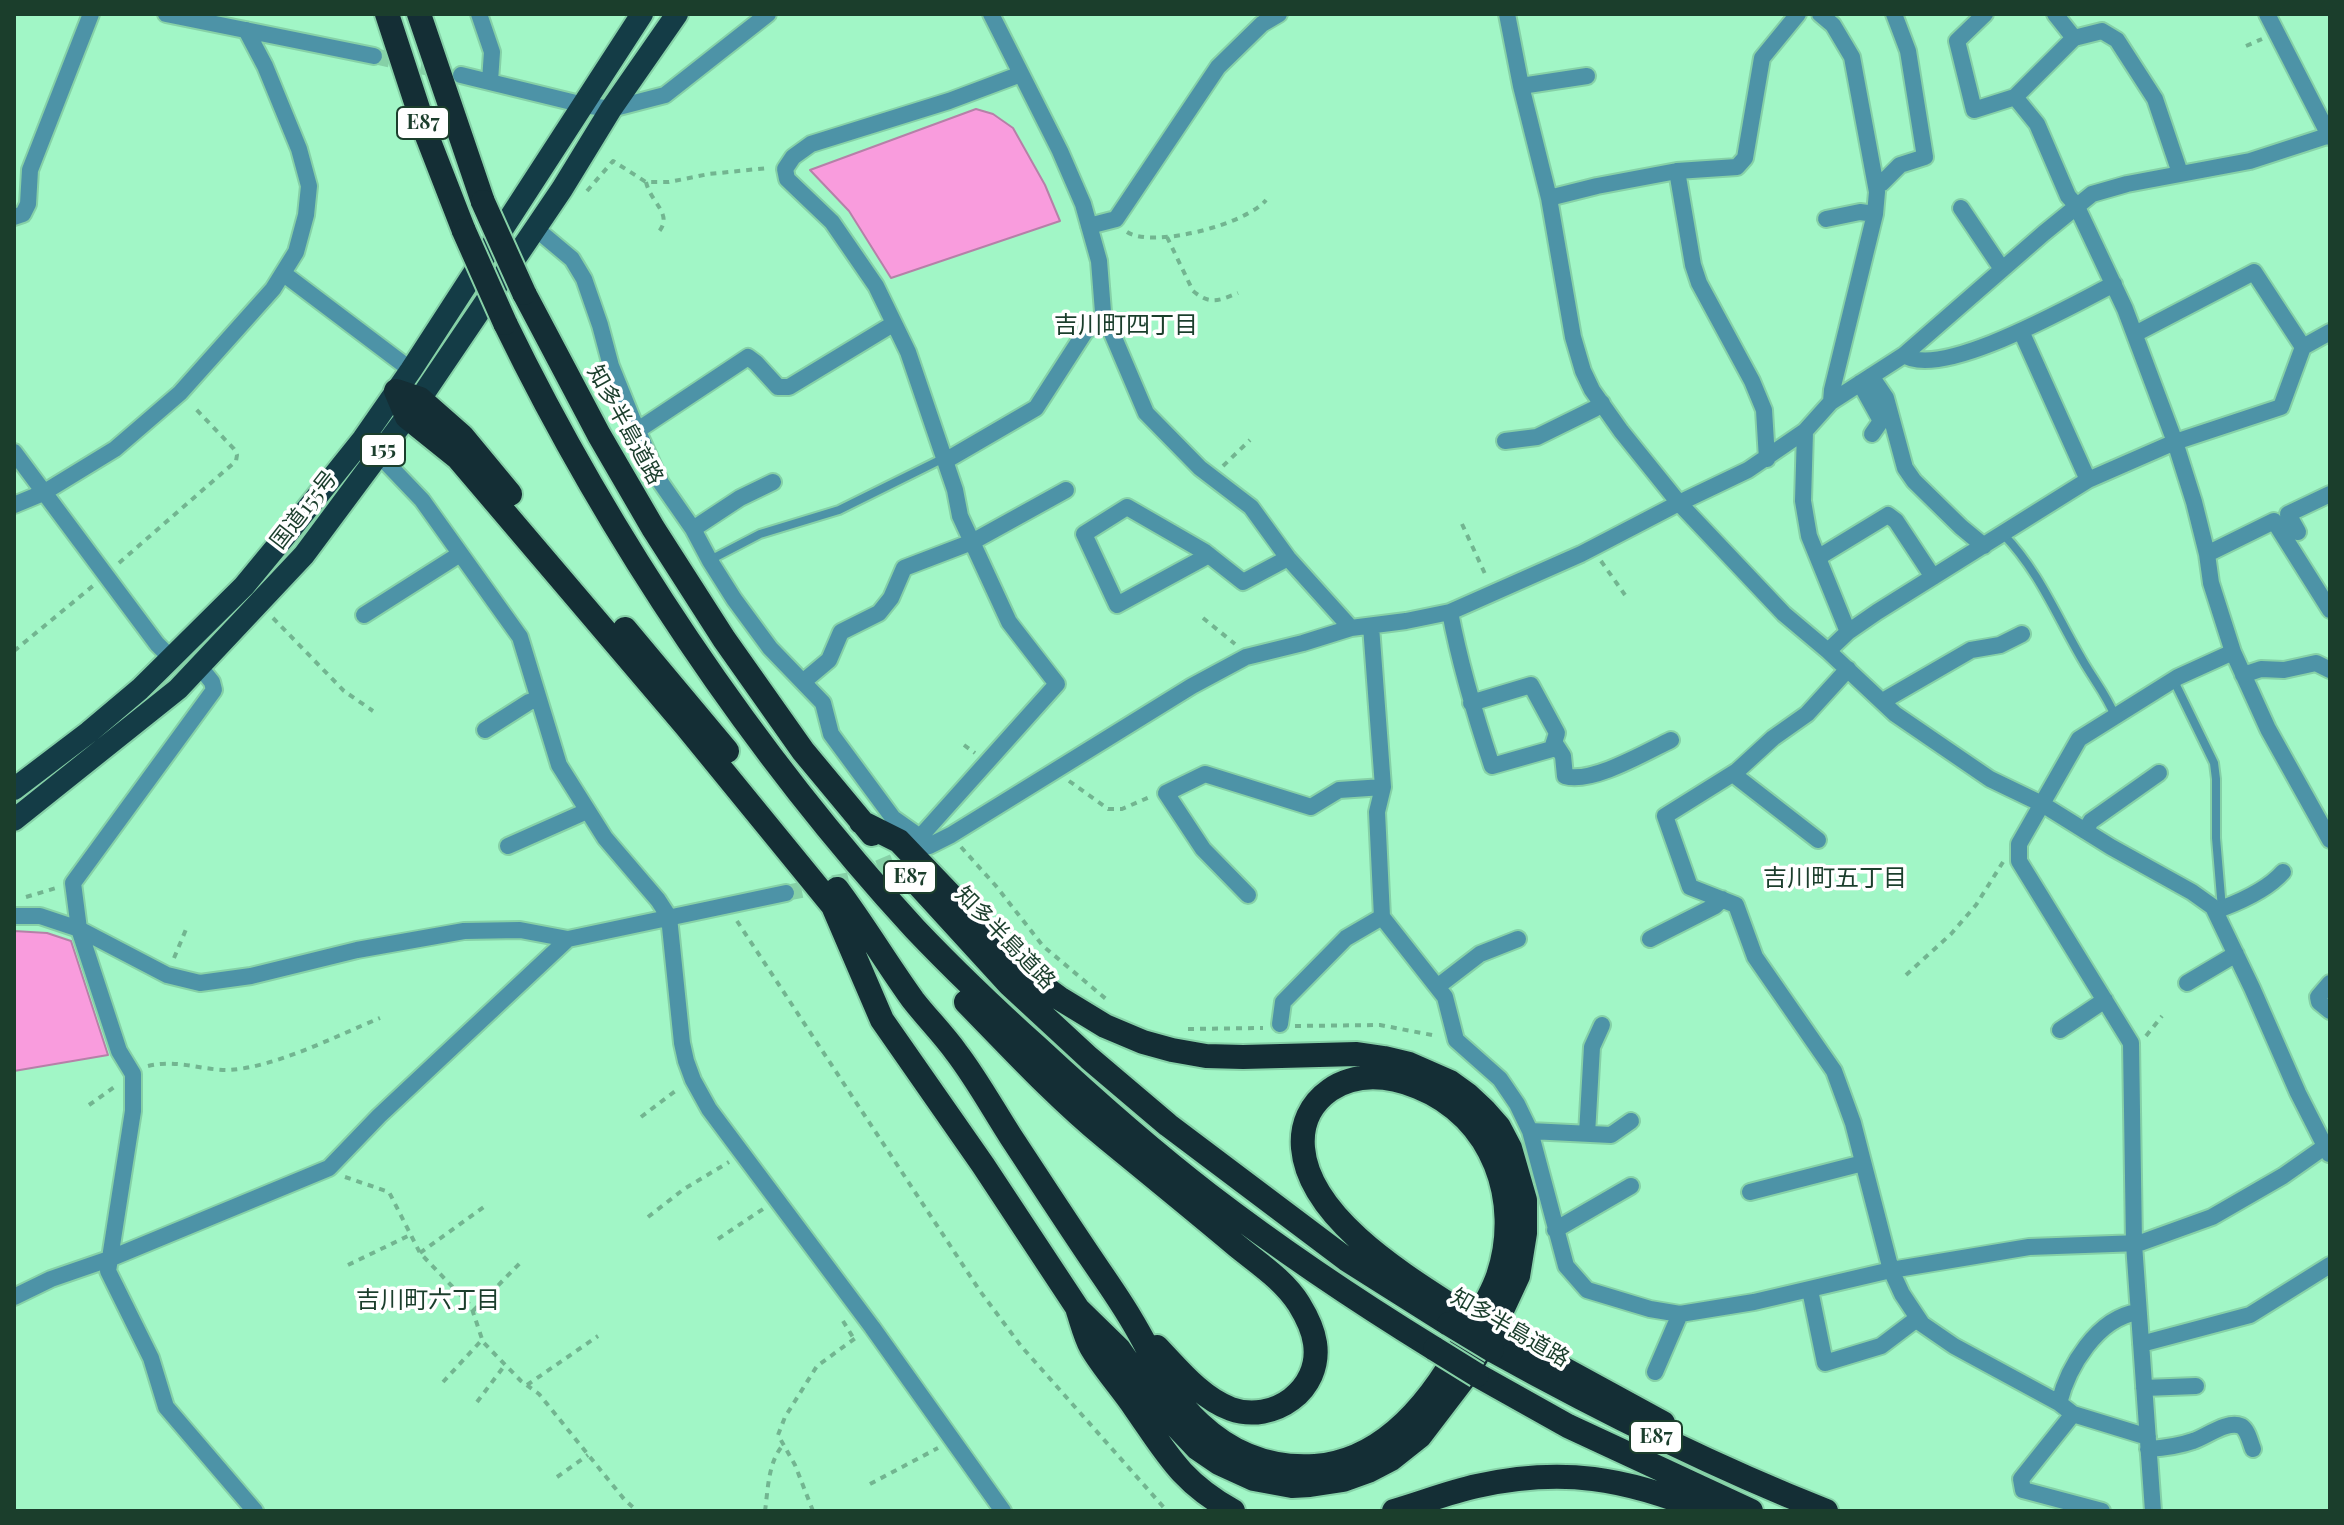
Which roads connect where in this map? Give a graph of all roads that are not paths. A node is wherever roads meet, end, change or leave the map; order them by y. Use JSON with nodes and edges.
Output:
{"nodes":[{"id":1,"x":91,"y":14,"type":"edge"},
{"id":2,"x":166,"y":14,"type":"edge"},
{"id":3,"x":387,"y":14,"type":"edge"},
{"id":4,"x":419,"y":14,"type":"edge"},
{"id":5,"x":479,"y":14,"type":"edge"},
{"id":6,"x":642,"y":14,"type":"edge"},
{"id":7,"x":677,"y":14,"type":"edge"},
{"id":8,"x":768,"y":14,"type":"edge"},
{"id":9,"x":991,"y":14,"type":"edge"},
{"id":10,"x":1279,"y":14,"type":"edge"},
{"id":11,"x":1507,"y":14,"type":"edge"},
{"id":12,"x":1798,"y":14,"type":"edge"},
{"id":13,"x":1820,"y":14,"type":"edge"},
{"id":14,"x":1894,"y":14,"type":"edge"},
{"id":15,"x":1985,"y":14,"type":"edge"},
{"id":16,"x":2055,"y":14,"type":"edge"},
{"id":17,"x":2267,"y":14,"type":"edge"},
{"id":18,"x":196,"y":17,"type":"edge"},
{"id":19,"x":246,"y":30,"type":"junction"},
{"id":20,"x":2074,"y":38,"type":"junction"},
{"id":21,"x":374,"y":56,"type":"tunnel mouth"},
{"id":22,"x":1021,"y":74,"type":"junction"},
{"id":23,"x":461,"y":75,"type":"tunnel mouth"},
{"id":24,"x":1587,"y":76,"type":"dead end"},
{"id":25,"x":490,"y":81,"type":"junction"},
{"id":26,"x":1521,"y":86,"type":"junction"},
{"id":27,"x":2015,"y":97,"type":"junction"},
{"id":28,"x":584,"y":105,"type":"junction"},
{"id":29,"x":611,"y":109,"type":"junction"},
{"id":30,"x":2330,"y":136,"type":"edge"},
{"id":31,"x":1677,"y":171,"type":"junction"},
{"id":32,"x":2180,"y":173,"type":"junction"},
{"id":33,"x":1876,"y":185,"type":"junction"},
{"id":34,"x":1549,"y":198,"type":"junction"},
{"id":35,"x":2076,"y":205,"type":"junction"},
{"id":36,"x":1961,"y":208,"type":"dead end"},
{"id":37,"x":1875,"y":214,"type":"junction"},
{"id":38,"x":14,"y":217,"type":"edge"},
{"id":39,"x":1826,"y":219,"type":"dead end"},
{"id":40,"x":1089,"y":226,"type":"junction"},
{"id":41,"x":535,"y":228,"type":"junction"},
{"id":42,"x":2002,"y":269,"type":"junction"},
{"id":43,"x":284,"y":274,"type":"junction"},
{"id":44,"x":2114,"y":284,"type":"junction"},
{"id":45,"x":1105,"y":316,"type":"junction"},
{"id":46,"x":893,"y":324,"type":"junction"},
{"id":47,"x":2021,"y":331,"type":"junction"},
{"id":48,"x":2330,"y":332,"type":"edge"},
{"id":49,"x":2135,"y":334,"type":"junction"},
{"id":50,"x":2303,"y":347,"type":"junction"},
{"id":51,"x":1904,"y":355,"type":"junction"},
{"id":52,"x":411,"y":370,"type":"junction"},
{"id":53,"x":1866,"y":379,"type":"junction"},
{"id":54,"x":396,"y":391,"type":"junction"},
{"id":55,"x":1831,"y":402,"type":"junction"},
{"id":56,"x":1602,"y":403,"type":"junction"},
{"id":57,"x":414,"y":408,"type":"junction"},
{"id":58,"x":638,"y":430,"type":"junction"},
{"id":59,"x":1805,"y":431,"type":"junction"},
{"id":60,"x":1872,"y":434,"type":"dead end"},
{"id":61,"x":1505,"y":441,"type":"dead end"},
{"id":62,"x":2175,"y":442,"type":"junction"},
{"id":63,"x":14,"y":452,"type":"edge"},
{"id":64,"x":379,"y":455,"type":"junction"},
{"id":65,"x":1767,"y":459,"type":"junction"},
{"id":66,"x":944,"y":460,"type":"junction"},
{"id":67,"x":2088,"y":480,"type":"junction"},
{"id":68,"x":773,"y":482,"type":"dead end"},
{"id":69,"x":1066,"y":490,"type":"dead end"},
{"id":70,"x":43,"y":493,"type":"junction"},
{"id":71,"x":2330,"y":494,"type":"edge"},
{"id":72,"x":1679,"y":503,"type":"junction"},
{"id":73,"x":14,"y":505,"type":"edge"},
{"id":74,"x":693,"y":529,"type":"junction"},
{"id":75,"x":2298,"y":532,"type":"dead end"},
{"id":76,"x":2002,"y":534,"type":"junction"},
{"id":77,"x":972,"y":542,"type":"junction"},
{"id":78,"x":1984,"y":546,"type":"junction"},
{"id":79,"x":460,"y":554,"type":"junction"},
{"id":80,"x":2207,"y":554,"type":"junction"},
{"id":81,"x":1209,"y":555,"type":"junction"},
{"id":82,"x":1819,"y":557,"type":"junction"},
{"id":83,"x":1288,"y":558,"type":"junction"},
{"id":84,"x":710,"y":561,"type":"junction"},
{"id":85,"x":1933,"y":577,"type":"junction"},
{"id":86,"x":2330,"y":610,"type":"edge"},
{"id":87,"x":1450,"y":612,"type":"junction"},
{"id":88,"x":364,"y":615,"type":"dead end"},
{"id":89,"x":1371,"y":626,"type":"junction"},
{"id":90,"x":1351,"y":628,"type":"junction"},
{"id":91,"x":1848,"y":632,"type":"junction"},
{"id":92,"x":2022,"y":634,"type":"dead end"},
{"id":93,"x":1828,"y":651,"type":"junction"},
{"id":94,"x":2233,"y":652,"type":"junction"},
{"id":95,"x":170,"y":657,"type":"junction"},
{"id":96,"x":200,"y":667,"type":"junction"},
{"id":97,"x":1848,"y":669,"type":"junction"},
{"id":98,"x":2330,"y":670,"type":"edge"},
{"id":99,"x":2243,"y":675,"type":"junction"},
{"id":100,"x":2173,"y":680,"type":"junction"},
{"id":101,"x":804,"y":681,"type":"junction"},
{"id":102,"x":538,"y":699,"type":"junction"},
{"id":103,"x":1471,"y":703,"type":"junction"},
{"id":104,"x":1884,"y":703,"type":"junction"},
{"id":105,"x":2115,"y":716,"type":"junction"},
{"id":106,"x":485,"y":730,"type":"dead end"},
{"id":107,"x":1671,"y":740,"type":"dead end"},
{"id":108,"x":1554,"y":742,"type":"junction"},
{"id":109,"x":1737,"y":771,"type":"junction"},
{"id":110,"x":2159,"y":773,"type":"dead end"},
{"id":111,"x":1383,"y":787,"type":"junction"},
{"id":112,"x":14,"y":789,"type":"edge"},
{"id":113,"x":1777,"y":795,"type":"dead end"},
{"id":114,"x":2042,"y":804,"type":"junction"},
{"id":115,"x":587,"y":811,"type":"junction"},
{"id":116,"x":14,"y":820,"type":"edge"},
{"id":117,"x":861,"y":822,"type":"junction"},
{"id":118,"x":2085,"y":831,"type":"junction"},
{"id":119,"x":920,"y":837,"type":"junction"},
{"id":120,"x":1818,"y":840,"type":"dead end"},
{"id":121,"x":2330,"y":840,"type":"edge"},
{"id":122,"x":508,"y":846,"type":"dead end"},
{"id":123,"x":2283,"y":872,"type":"dead end"},
{"id":124,"x":786,"y":893,"type":"tunnel mouth"},
{"id":125,"x":1248,"y":895,"type":"dead end"},
{"id":126,"x":887,"y":897,"type":"junction"},
{"id":127,"x":1722,"y":899,"type":"junction"},
{"id":128,"x":2220,"y":911,"type":"junction"},
{"id":129,"x":14,"y":916,"type":"edge"},
{"id":130,"x":669,"y":917,"type":"junction"},
{"id":131,"x":1382,"y":917,"type":"junction"},
{"id":132,"x":79,"y":929,"type":"junction"},
{"id":133,"x":568,"y":939,"type":"junction"},
{"id":134,"x":1518,"y":939,"type":"dead end"},
{"id":135,"x":1650,"y":939,"type":"dead end"},
{"id":136,"x":2236,"y":954,"type":"junction"},
{"id":137,"x":2187,"y":983,"type":"dead end"},
{"id":138,"x":2330,"y":983,"type":"edge"},
{"id":139,"x":1437,"y":987,"type":"junction"},
{"id":140,"x":2102,"y":996,"type":"junction"},
{"id":141,"x":2071,"y":1011,"type":"dead end"},
{"id":142,"x":2330,"y":1011,"type":"edge"},
{"id":143,"x":1280,"y":1024,"type":"road end"},
{"id":144,"x":1602,"y":1025,"type":"dead end"},
{"id":145,"x":2060,"y":1030,"type":"dead end"},
{"id":146,"x":1631,"y":1121,"type":"dead end"},
{"id":147,"x":1530,"y":1131,"type":"junction"},
{"id":148,"x":1587,"y":1134,"type":"junction"},
{"id":149,"x":2328,"y":1149,"type":"edge"},
{"id":150,"x":1863,"y":1163,"type":"junction"},
{"id":151,"x":1631,"y":1186,"type":"dead end"},
{"id":152,"x":1750,"y":1192,"type":"dead end"},
{"id":153,"x":1555,"y":1230,"type":"junction"},
{"id":154,"x":2134,"y":1244,"type":"junction"},
{"id":155,"x":109,"y":1259,"type":"junction"},
{"id":156,"x":2330,"y":1265,"type":"edge"},
{"id":157,"x":1891,"y":1270,"type":"junction"},
{"id":158,"x":1810,"y":1290,"type":"junction"},
{"id":159,"x":14,"y":1297,"type":"edge"},
{"id":160,"x":1078,"y":1309,"type":"junction"},
{"id":161,"x":2138,"y":1312,"type":"junction"},
{"id":162,"x":1680,"y":1314,"type":"junction"},
{"id":163,"x":1131,"y":1318,"type":"junction"},
{"id":164,"x":1455,"y":1318,"type":"junction"},
{"id":165,"x":1918,"y":1318,"type":"junction"},
{"id":166,"x":2141,"y":1344,"type":"junction"},
{"id":167,"x":1655,"y":1372,"type":"dead end"},
{"id":168,"x":2196,"y":1386,"type":"dead end"},
{"id":169,"x":2144,"y":1388,"type":"junction"},
{"id":170,"x":2066,"y":1408,"type":"junction"},
{"id":171,"x":2148,"y":1443,"type":"junction"},
{"id":172,"x":2253,"y":1449,"type":"dead end"},
{"id":173,"x":255,"y":1511,"type":"edge"},
{"id":174,"x":1003,"y":1511,"type":"edge"},
{"id":175,"x":1233,"y":1511,"type":"edge"},
{"id":176,"x":1394,"y":1511,"type":"edge"},
{"id":177,"x":1706,"y":1511,"type":"edge"},
{"id":178,"x":1751,"y":1511,"type":"edge"},
{"id":179,"x":1826,"y":1511,"type":"edge"},
{"id":180,"x":2102,"y":1511,"type":"edge"},
{"id":181,"x":2153,"y":1511,"type":"edge"}],
"edges":[{"from":1,"to":38,"type":"street"},
{"from":2,"to":18,"type":"street"},
{"from":3,"to":126,"type":"highway","number":"E87","bridge":true},
{"from":4,"to":117,"type":"highway","name":"知多半島道路","number":"E87","bridge":true},
{"from":5,"to":25,"type":"street"},
{"from":6,"to":28,"type":"highway","name":"国道155号","number":"155"},
{"from":7,"to":29,"type":"highway","name":"国道155号","number":"155"},
{"from":8,"to":29,"type":"street"},
{"from":9,"to":22,"type":"street"},
{"from":10,"to":40,"type":"street"},
{"from":11,"to":26,"type":"street"},
{"from":12,"to":31,"type":"street"},
{"from":13,"to":33,"type":"street"},
{"from":14,"to":33,"type":"street"},
{"from":15,"to":27,"type":"street"},
{"from":16,"to":20,"type":"street"},
{"from":17,"to":30,"type":"street"},
{"from":18,"to":19,"type":"street"},
{"from":19,"to":21,"type":"street"},
{"from":19,"to":43,"type":"street"},
{"from":20,"to":27,"type":"street"},
{"from":20,"to":32,"type":"street"},
{"from":22,"to":40,"type":"street"},
{"from":22,"to":46,"type":"street"},
{"from":23,"to":25,"type":"street"},
{"from":24,"to":26,"type":"street"},
{"from":25,"to":28,"type":"street"},
{"from":26,"to":34,"type":"street"},
{"from":27,"to":35,"type":"street"},
{"from":28,"to":29,"type":"street"},
{"from":28,"to":52,"type":"highway","name":"国道155号","number":"155"},
{"from":29,"to":41,"type":"highway","name":"国道155号","number":"155"},
{"from":30,"to":32,"type":"street"},
{"from":31,"to":34,"type":"street"},
{"from":31,"to":65,"type":"street"},
{"from":32,"to":35,"type":"street"},
{"from":33,"to":37,"type":"street"},
{"from":34,"to":56,"type":"street"},
{"from":35,"to":42,"type":"street"},
{"from":35,"to":44,"type":"street"},
{"from":36,"to":42,"type":"street"},
{"from":37,"to":39,"type":"street"},
{"from":37,"to":55,"type":"street"},
{"from":40,"to":45,"type":"street"},
{"from":41,"to":57,"type":"highway","name":"国道155号","number":"155"},
{"from":41,"to":58,"type":"street"},
{"from":42,"to":51,"type":"street"},
{"from":43,"to":52,"type":"street"},
{"from":43,"to":70,"type":"street"},
{"from":44,"to":47,"type":"street"},
{"from":44,"to":49,"type":"street"},
{"from":45,"to":66,"type":"street"},
{"from":45,"to":83,"type":"street"},
{"from":46,"to":58,"type":"street"},
{"from":46,"to":66,"type":"street"},
{"from":47,"to":51,"type":"street"},
{"from":47,"to":67,"type":"street"},
{"from":48,"to":50,"type":"street"},
{"from":49,"to":50,"type":"street"},
{"from":49,"to":62,"type":"street"},
{"from":50,"to":62,"type":"street"},
{"from":51,"to":53,"type":"street"},
{"from":52,"to":54,"type":"highway","name":"国道155号","number":"155"},
{"from":53,"to":55,"type":"street"},
{"from":53,"to":60,"type":"street"},
{"from":53,"to":78,"type":"street"},
{"from":54,"to":57,"type":"highway"},
{"from":54,"to":95,"type":"highway","name":"国道155号","number":"155"},
{"from":55,"to":59,"type":"street"},
{"from":56,"to":61,"type":"street"},
{"from":56,"to":72,"type":"street"},
{"from":57,"to":64,"type":"highway","name":"国道155号","number":"155"},
{"from":57,"to":160,"type":"highway"},
{"from":57,"to":163,"type":"highway"},
{"from":58,"to":74,"type":"street"},
{"from":59,"to":65,"type":"street"},
{"from":59,"to":82,"type":"street"},
{"from":62,"to":67,"type":"street"},
{"from":62,"to":80,"type":"street"},
{"from":63,"to":70,"type":"street"},
{"from":64,"to":79,"type":"street"},
{"from":64,"to":96,"type":"highway","name":"国道155号","number":"155"},
{"from":65,"to":72,"type":"street"},
{"from":66,"to":77,"type":"street"},
{"from":66,"to":84,"type":"lane"},
{"from":67,"to":76,"type":"street"},
{"from":68,"to":74,"type":"street"},
{"from":69,"to":77,"type":"street"},
{"from":70,"to":73,"type":"street"},
{"from":70,"to":95,"type":"street"},
{"from":71,"to":75,"type":"street"},
{"from":72,"to":87,"type":"street"},
{"from":72,"to":93,"type":"street"},
{"from":74,"to":84,"type":"street"},
{"from":76,"to":78,"type":"street"},
{"from":76,"to":105,"type":"lane"},
{"from":77,"to":101,"type":"street"},
{"from":77,"to":119,"type":"street"},
{"from":78,"to":85,"type":"street"},
{"from":79,"to":88,"type":"street"},
{"from":79,"to":102,"type":"street"},
{"from":80,"to":86,"type":"street"},
{"from":80,"to":94,"type":"street"},
{"from":81,"to":81,"type":"street"},
{"from":81,"to":83,"type":"street"},
{"from":82,"to":85,"type":"street"},
{"from":82,"to":91,"type":"street"},
{"from":83,"to":90,"type":"street"},
{"from":84,"to":101,"type":"street"},
{"from":85,"to":91,"type":"street"},
{"from":87,"to":89,"type":"street"},
{"from":87,"to":103,"type":"street"},
{"from":89,"to":90,"type":"street"},
{"from":89,"to":111,"type":"street"},
{"from":90,"to":119,"type":"street"},
{"from":91,"to":93,"type":"street"},
{"from":92,"to":104,"type":"street"},
{"from":93,"to":97,"type":"street"},
{"from":94,"to":99,"type":"street"},
{"from":94,"to":100,"type":"street"},
{"from":95,"to":112,"type":"highway","name":"国道155号","number":"155"},
{"from":96,"to":116,"type":"highway","name":"国道155号","number":"155"},
{"from":96,"to":132,"type":"street"},
{"from":97,"to":104,"type":"street"},
{"from":97,"to":109,"type":"street"},
{"from":98,"to":99,"type":"street"},
{"from":99,"to":121,"type":"street"},
{"from":100,"to":105,"type":"street"},
{"from":100,"to":128,"type":"lane"},
{"from":101,"to":119,"type":"street"},
{"from":102,"to":106,"type":"street"},
{"from":102,"to":115,"type":"street"},
{"from":103,"to":108,"type":"street"},
{"from":103,"to":108,"type":"street"},
{"from":104,"to":114,"type":"street"},
{"from":105,"to":114,"type":"street"},
{"from":107,"to":108,"type":"street"},
{"from":109,"to":113,"type":"street"},
{"from":109,"to":120,"type":"street"},
{"from":109,"to":127,"type":"street"},
{"from":110,"to":118,"type":"street"},
{"from":111,"to":125,"type":"street"},
{"from":111,"to":131,"type":"street"},
{"from":114,"to":118,"type":"street"},
{"from":114,"to":140,"type":"street"},
{"from":115,"to":122,"type":"street"},
{"from":115,"to":130,"type":"street"},
{"from":117,"to":160,"type":"highway"},
{"from":117,"to":164,"type":"highway","name":"知多半島道路","number":"E87"},
{"from":118,"to":128,"type":"street"},
{"from":123,"to":128,"type":"street"},
{"from":124,"to":130,"type":"street"},
{"from":126,"to":163,"type":"highway"},
{"from":126,"to":178,"type":"highway","number":"E87","bridge":true},
{"from":127,"to":135,"type":"street"},
{"from":127,"to":150,"type":"street"},
{"from":128,"to":136,"type":"street"},
{"from":129,"to":132,"type":"street"},
{"from":130,"to":133,"type":"street"},
{"from":130,"to":174,"type":"street"},
{"from":131,"to":139,"type":"street"},
{"from":131,"to":143,"type":"street"},
{"from":132,"to":133,"type":"street"},
{"from":132,"to":155,"type":"street"},
{"from":133,"to":155,"type":"street"},
{"from":134,"to":139,"type":"street"},
{"from":136,"to":137,"type":"street"},
{"from":136,"to":149,"type":"street"},
{"from":138,"to":142,"type":"street"},
{"from":139,"to":147,"type":"street"},
{"from":140,"to":141,"type":"street"},
{"from":140,"to":145,"type":"street"},
{"from":140,"to":154,"type":"street"},
{"from":144,"to":148,"type":"street"},
{"from":146,"to":148,"type":"street"},
{"from":147,"to":148,"type":"street"},
{"from":147,"to":153,"type":"street"},
{"from":149,"to":154,"type":"street"},
{"from":150,"to":152,"type":"street"},
{"from":150,"to":157,"type":"street"},
{"from":151,"to":153,"type":"street"},
{"from":153,"to":162,"type":"street"},
{"from":154,"to":157,"type":"street"},
{"from":154,"to":161,"type":"street"},
{"from":155,"to":159,"type":"street"},
{"from":155,"to":173,"type":"street"},
{"from":156,"to":166,"type":"street"},
{"from":157,"to":158,"type":"street"},
{"from":157,"to":165,"type":"street"},
{"from":158,"to":162,"type":"street"},
{"from":158,"to":165,"type":"street"},
{"from":160,"to":175,"type":"highway"},
{"from":161,"to":166,"type":"street"},
{"from":161,"to":170,"type":"street"},
{"from":162,"to":167,"type":"street"},
{"from":163,"to":164,"type":"highway"},
{"from":164,"to":179,"type":"highway","name":"知多半島道路","number":"E87","bridge":true},
{"from":165,"to":170,"type":"street"},
{"from":166,"to":169,"type":"street"},
{"from":168,"to":169,"type":"street"},
{"from":169,"to":171,"type":"street"},
{"from":170,"to":171,"type":"street"},
{"from":170,"to":180,"type":"street"},
{"from":171,"to":172,"type":"street"},
{"from":171,"to":181,"type":"street"},
{"from":176,"to":177,"type":"highway"}]}
